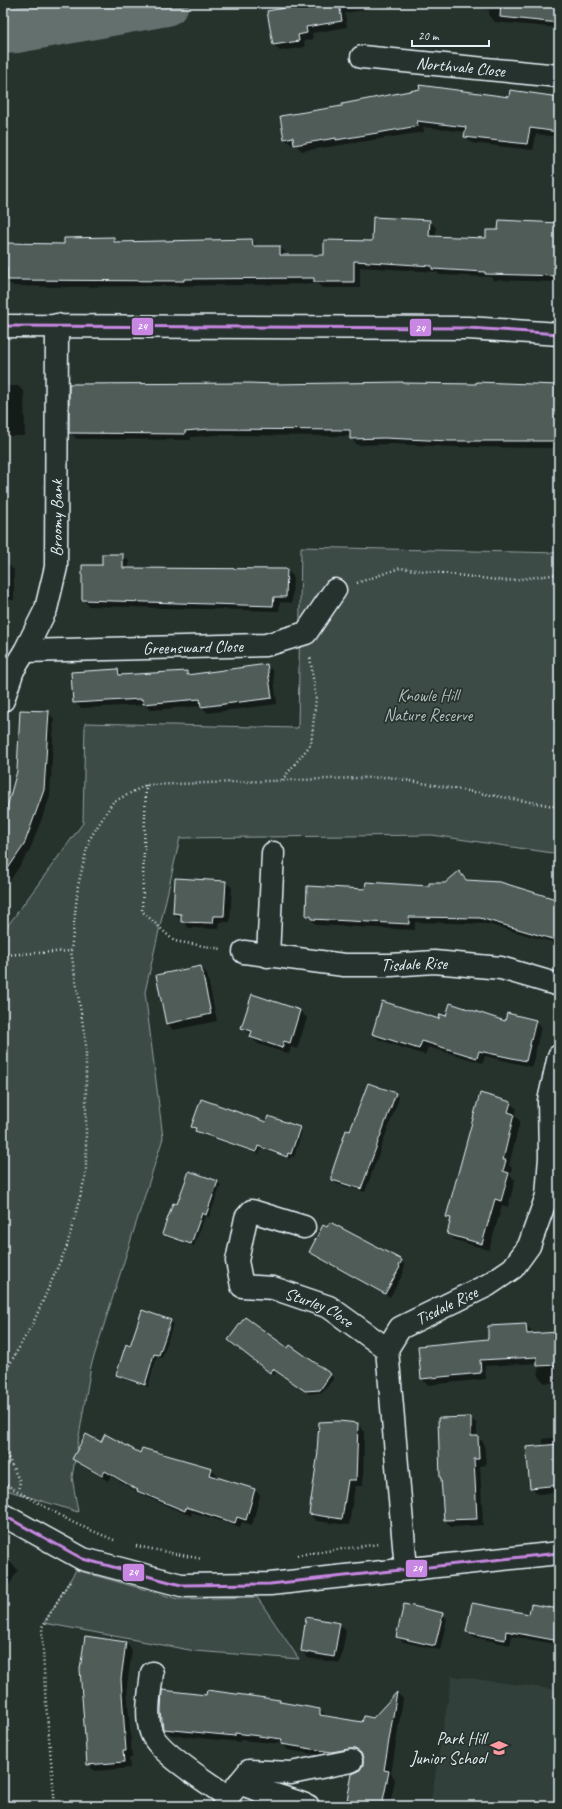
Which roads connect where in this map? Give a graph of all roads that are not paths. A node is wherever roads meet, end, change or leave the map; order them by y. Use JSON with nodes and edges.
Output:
{"nodes":[{"id":1,"x":362,"y":56,"type":"dead end"},
{"id":2,"x":559,"y":76,"type":"edge"},
{"id":3,"x":57,"y":325,"type":"junction"},
{"id":4,"x":3,"y":326,"type":"edge"},
{"id":5,"x":559,"y":334,"type":"edge"},
{"id":6,"x":335,"y":590,"type":"road end"},
{"id":7,"x":25,"y":651,"type":"junction"},
{"id":8,"x":3,"y":700,"type":"edge"},
{"id":9,"x":272,"y":853,"type":"dead end"},
{"id":10,"x":244,"y":952,"type":"road end"},
{"id":11,"x":268,"y":956,"type":"junction"},
{"id":12,"x":559,"y":985,"type":"edge"},
{"id":13,"x":559,"y":1056,"type":"edge"},
{"id":14,"x":304,"y":1228,"type":"dead end"},
{"id":15,"x":387,"y":1348,"type":"junction"},
{"id":16,"x":3,"y":1514,"type":"edge"},
{"id":17,"x":559,"y":1553,"type":"edge"},
{"id":18,"x":406,"y":1569,"type":"junction"},
{"id":19,"x":152,"y":1673,"type":"dead end"},
{"id":20,"x":351,"y":1761,"type":"dead end"},
{"id":21,"x":235,"y":1789,"type":"edge"},
{"id":22,"x":308,"y":1806,"type":"edge"}],
"edges":[{"from":1,"to":2,"type":"street","name":"Northvale Close"},
{"from":3,"to":4,"type":"street"},
{"from":3,"to":5,"type":"street"},
{"from":3,"to":7,"type":"street","name":"Broomy Bank"},
{"from":6,"to":7,"type":"street","name":"Greensward Close"},
{"from":7,"to":8,"type":"street","name":"Broomy Bank"},
{"from":9,"to":11,"type":"street"},
{"from":10,"to":11,"type":"street","name":"Tisdale Rise"},
{"from":11,"to":12,"type":"street","name":"Tisdale Rise"},
{"from":13,"to":15,"type":"street","name":"Tisdale Rise"},
{"from":14,"to":15,"type":"street","name":"Sturley Close"},
{"from":15,"to":18,"type":"street"},
{"from":16,"to":18,"type":"street"},
{"from":17,"to":18,"type":"street"},
{"from":19,"to":21,"type":"street"},
{"from":20,"to":21,"type":"street"},
{"from":21,"to":22,"type":"street"}]}
